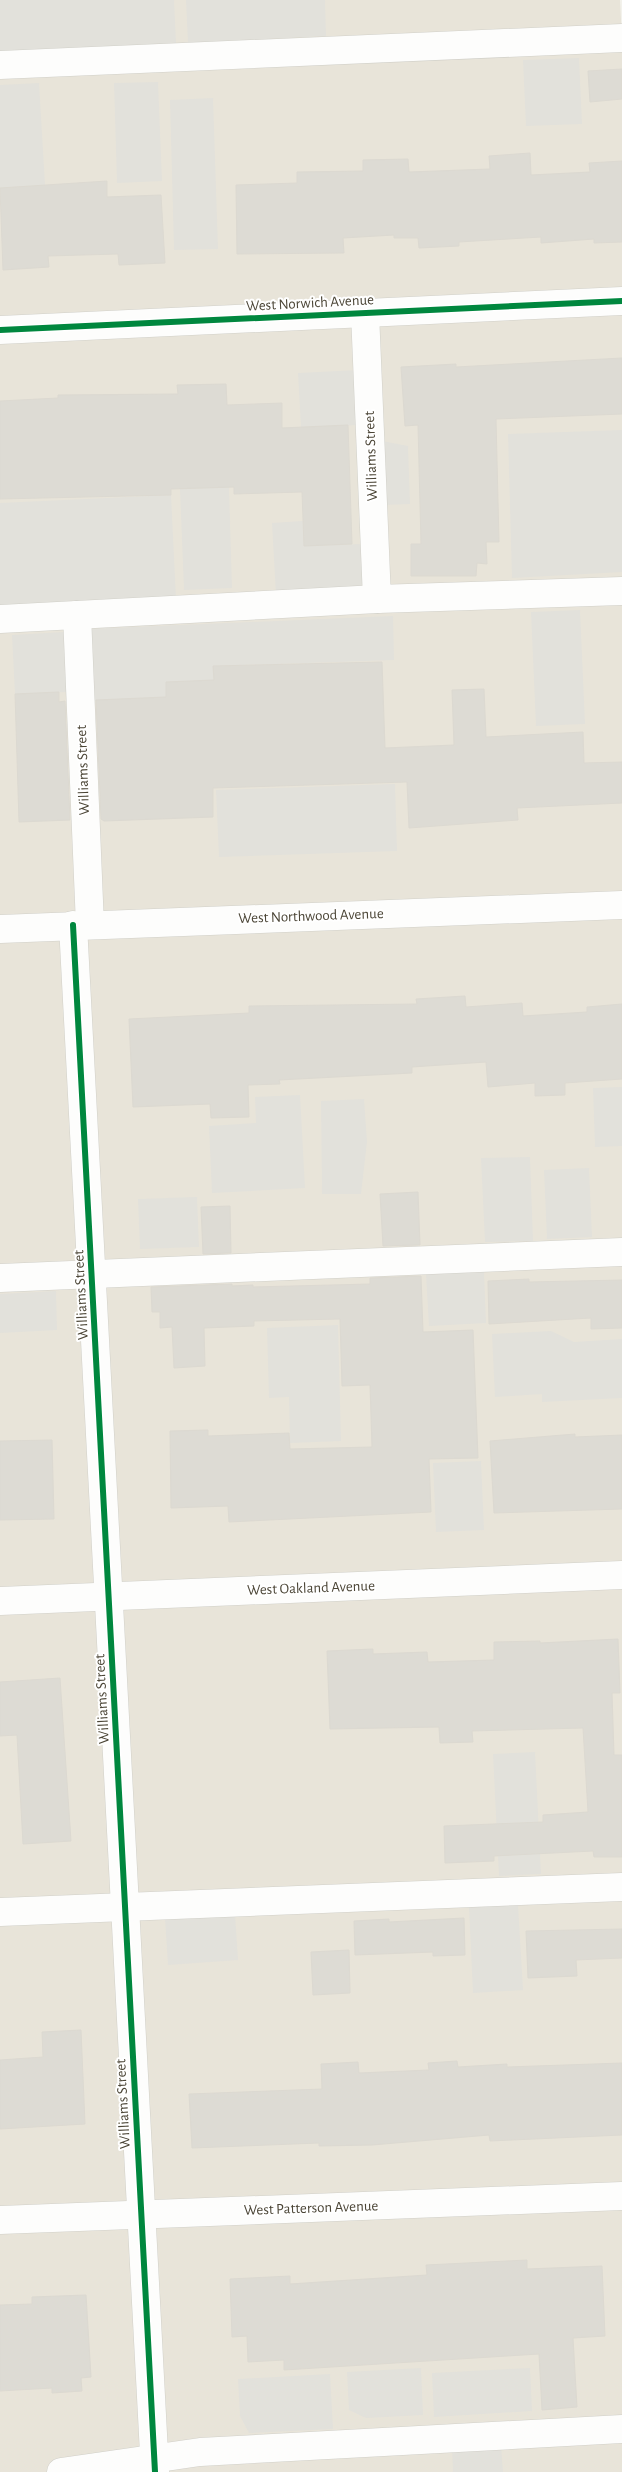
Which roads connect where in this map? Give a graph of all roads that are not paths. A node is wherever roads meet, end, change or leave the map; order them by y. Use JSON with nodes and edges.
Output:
{"nodes":[{"id":1,"x":622,"y":38,"type":"edge"},
{"id":2,"x":0,"y":66,"type":"edge"},
{"id":3,"x":622,"y":301,"type":"edge"},
{"id":4,"x":365,"y":313,"type":"junction"},
{"id":5,"x":0,"y":330,"type":"edge"},
{"id":6,"x":622,"y":591,"type":"edge"},
{"id":7,"x":377,"y":599,"type":"junction"},
{"id":8,"x":77,"y":615,"type":"junction"},
{"id":9,"x":0,"y":619,"type":"edge"},
{"id":10,"x":622,"y":905,"type":"edge"},
{"id":11,"x":82,"y":925,"type":"junction"},
{"id":12,"x":0,"y":929,"type":"edge"},
{"id":13,"x":622,"y":1252,"type":"edge"},
{"id":14,"x":92,"y":1274,"type":"junction"},
{"id":15,"x":0,"y":1278,"type":"edge"},
{"id":16,"x":622,"y":1575,"type":"edge"},
{"id":17,"x":109,"y":1597,"type":"junction"},
{"id":18,"x":0,"y":1601,"type":"edge"},
{"id":19,"x":622,"y":1887,"type":"edge"},
{"id":20,"x":125,"y":1907,"type":"junction"},
{"id":21,"x":0,"y":1912,"type":"edge"},
{"id":22,"x":622,"y":2196,"type":"edge"},
{"id":23,"x":142,"y":2215,"type":"junction"},
{"id":24,"x":0,"y":2220,"type":"edge"},
{"id":25,"x":622,"y":2429,"type":"edge"},
{"id":26,"x":154,"y":2465,"type":"edge"},
{"id":27,"x":61,"y":2472,"type":"edge"}],
"edges":[{"from":1,"to":2,"type":"street"},
{"from":3,"to":4,"type":"street","name":"West Norwich Avenue"},
{"from":4,"to":5,"type":"street","name":"West Norwich Avenue"},
{"from":4,"to":7,"type":"street","name":"Williams Street"},
{"from":6,"to":7,"type":"street"},
{"from":7,"to":8,"type":"street"},
{"from":8,"to":9,"type":"street"},
{"from":8,"to":11,"type":"street","name":"Williams Street"},
{"from":10,"to":11,"type":"street","name":"West Northwood Avenue"},
{"from":11,"to":12,"type":"street","name":"West Northwood Avenue"},
{"from":11,"to":14,"type":"street","name":"Williams Street"},
{"from":13,"to":14,"type":"street"},
{"from":14,"to":15,"type":"street"},
{"from":14,"to":17,"type":"street","name":"Williams Street"},
{"from":16,"to":17,"type":"street","name":"West Oakland Avenue"},
{"from":17,"to":18,"type":"street","name":"West Oakland Avenue"},
{"from":17,"to":20,"type":"street","name":"Williams Street"},
{"from":19,"to":20,"type":"street"},
{"from":20,"to":21,"type":"street"},
{"from":20,"to":23,"type":"street","name":"Williams Street"},
{"from":22,"to":23,"type":"street","name":"West Patterson Avenue"},
{"from":23,"to":24,"type":"street","name":"West Patterson Avenue"},
{"from":23,"to":26,"type":"street","name":"Williams Street"},
{"from":25,"to":26,"type":"street"},
{"from":26,"to":27,"type":"street"}]}
